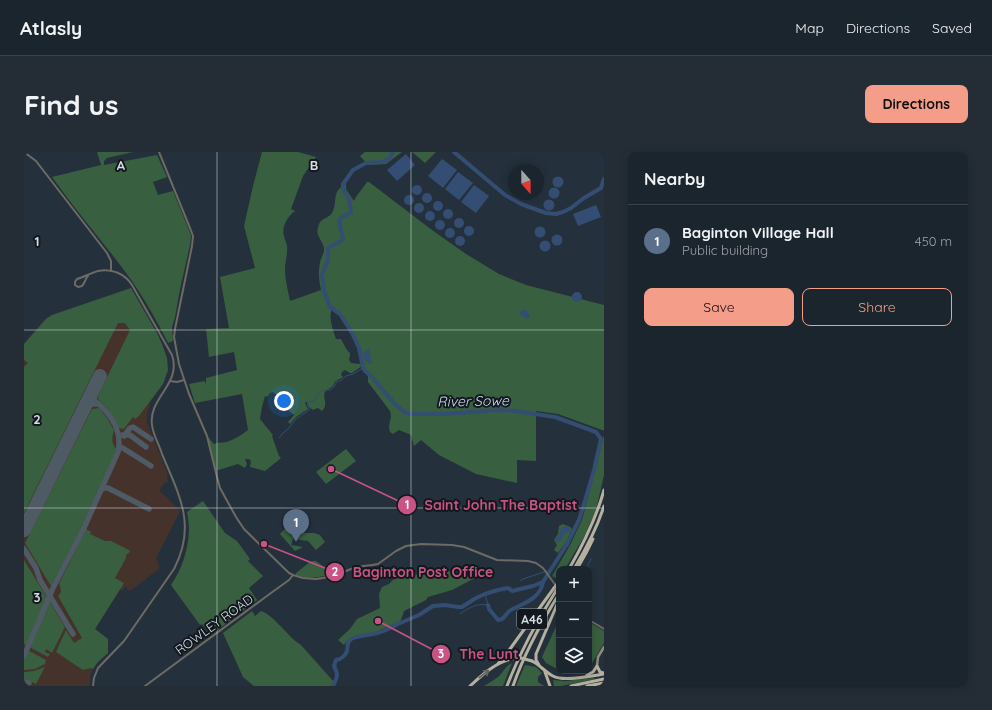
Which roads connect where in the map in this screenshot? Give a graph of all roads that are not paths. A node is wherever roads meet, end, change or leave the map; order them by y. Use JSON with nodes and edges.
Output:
{"nodes":[{"id":1,"x":24,"y":152,"type":"edge"},
{"id":2,"x":159,"y":152,"type":"edge"},
{"id":3,"x":111,"y":271,"type":"junction"},
{"id":4,"x":88,"y":276,"type":"junction"},
{"id":5,"x":80,"y":278,"type":"junction"},
{"id":6,"x":84,"y":282,"type":"junction"},
{"id":7,"x":184,"y":380,"type":"junction"},
{"id":8,"x":170,"y":381,"type":"junction"},
{"id":9,"x":604,"y":490,"type":"edge"},
{"id":10,"x":604,"y":506,"type":"edge"},
{"id":11,"x":603,"y":512,"type":"edge"},
{"id":12,"x":570,"y":566,"type":"edge"},
{"id":13,"x":576,"y":566,"type":"edge"},
{"id":14,"x":579,"y":566,"type":"edge"},
{"id":15,"x":293,"y":575,"type":"junction"},
{"id":16,"x":556,"y":590,"type":"edge"},
{"id":17,"x":556,"y":599,"type":"edge"},
{"id":18,"x":558,"y":602,"type":"edge"},
{"id":19,"x":556,"y":609,"type":"edge"},
{"id":20,"x":552,"y":618,"type":"junction"},
{"id":21,"x":592,"y":622,"type":"edge"},
{"id":22,"x":604,"y":629,"type":"edge"},
{"id":23,"x":604,"y":647,"type":"edge"},
{"id":24,"x":498,"y":664,"type":"junction"},
{"id":25,"x":597,"y":666,"type":"junction"},
{"id":26,"x":540,"y":667,"type":"junction"},
{"id":27,"x":544,"y":670,"type":"junction"},
{"id":28,"x":604,"y":674,"type":"edge"},
{"id":29,"x":583,"y":677,"type":"junction"},
{"id":30,"x":604,"y":679,"type":"edge"},
{"id":31,"x":604,"y":683,"type":"edge"},
{"id":32,"x":93,"y":686,"type":"edge"},
{"id":33,"x":145,"y":686,"type":"edge"},
{"id":34,"x":470,"y":686,"type":"edge"},
{"id":35,"x":507,"y":686,"type":"edge"},
{"id":36,"x":513,"y":686,"type":"edge"},
{"id":37,"x":550,"y":686,"type":"edge"},
{"id":38,"x":570,"y":686,"type":"edge"},
{"id":39,"x":587,"y":686,"type":"edge"}],
"edges":[{"from":1,"to":3,"type":"street"},
{"from":2,"to":7,"type":"street"},
{"from":3,"to":4,"type":"street"},
{"from":3,"to":8,"type":"street"},
{"from":4,"to":5,"type":"street"},
{"from":4,"to":6,"type":"street"},
{"from":5,"to":6,"type":"street"},
{"from":5,"to":6,"type":"street"},
{"from":7,"to":8,"type":"street"},
{"from":7,"to":15,"type":"street"},
{"from":8,"to":32,"type":"street"},
{"from":9,"to":12,"type":"highway"},
{"from":10,"to":11,"type":"highway"},
{"from":11,"to":13,"type":"highway"},
{"from":11,"to":14,"type":"highway"},
{"from":15,"to":16,"type":"street"},
{"from":15,"to":33,"type":"street","name":"ROWLEY ROAD"},
{"from":16,"to":24,"type":"highway","number":"A46"},
{"from":16,"to":35,"type":"highway"},
{"from":17,"to":36,"type":"highway"},
{"from":18,"to":20,"type":"highway","number":"A46"},
{"from":19,"to":20,"type":"highway","number":"A46"},
{"from":20,"to":26,"type":"highway","number":"A46"},
{"from":21,"to":22,"type":"street"},
{"from":23,"to":25,"type":"main road"},
{"from":24,"to":26,"type":"highway","bridge":true},
{"from":34,"to":24,"type":"highway","one_way":true},
{"from":25,"to":28,"type":"highway"},
{"from":25,"to":29,"type":"highway"},
{"from":26,"to":27,"type":"highway"},
{"from":27,"to":29,"type":"highway"},
{"from":27,"to":37,"type":"highway"},
{"from":28,"to":29,"type":"highway"},
{"from":30,"to":38,"type":"highway"},
{"from":31,"to":39,"type":"highway"}]}
